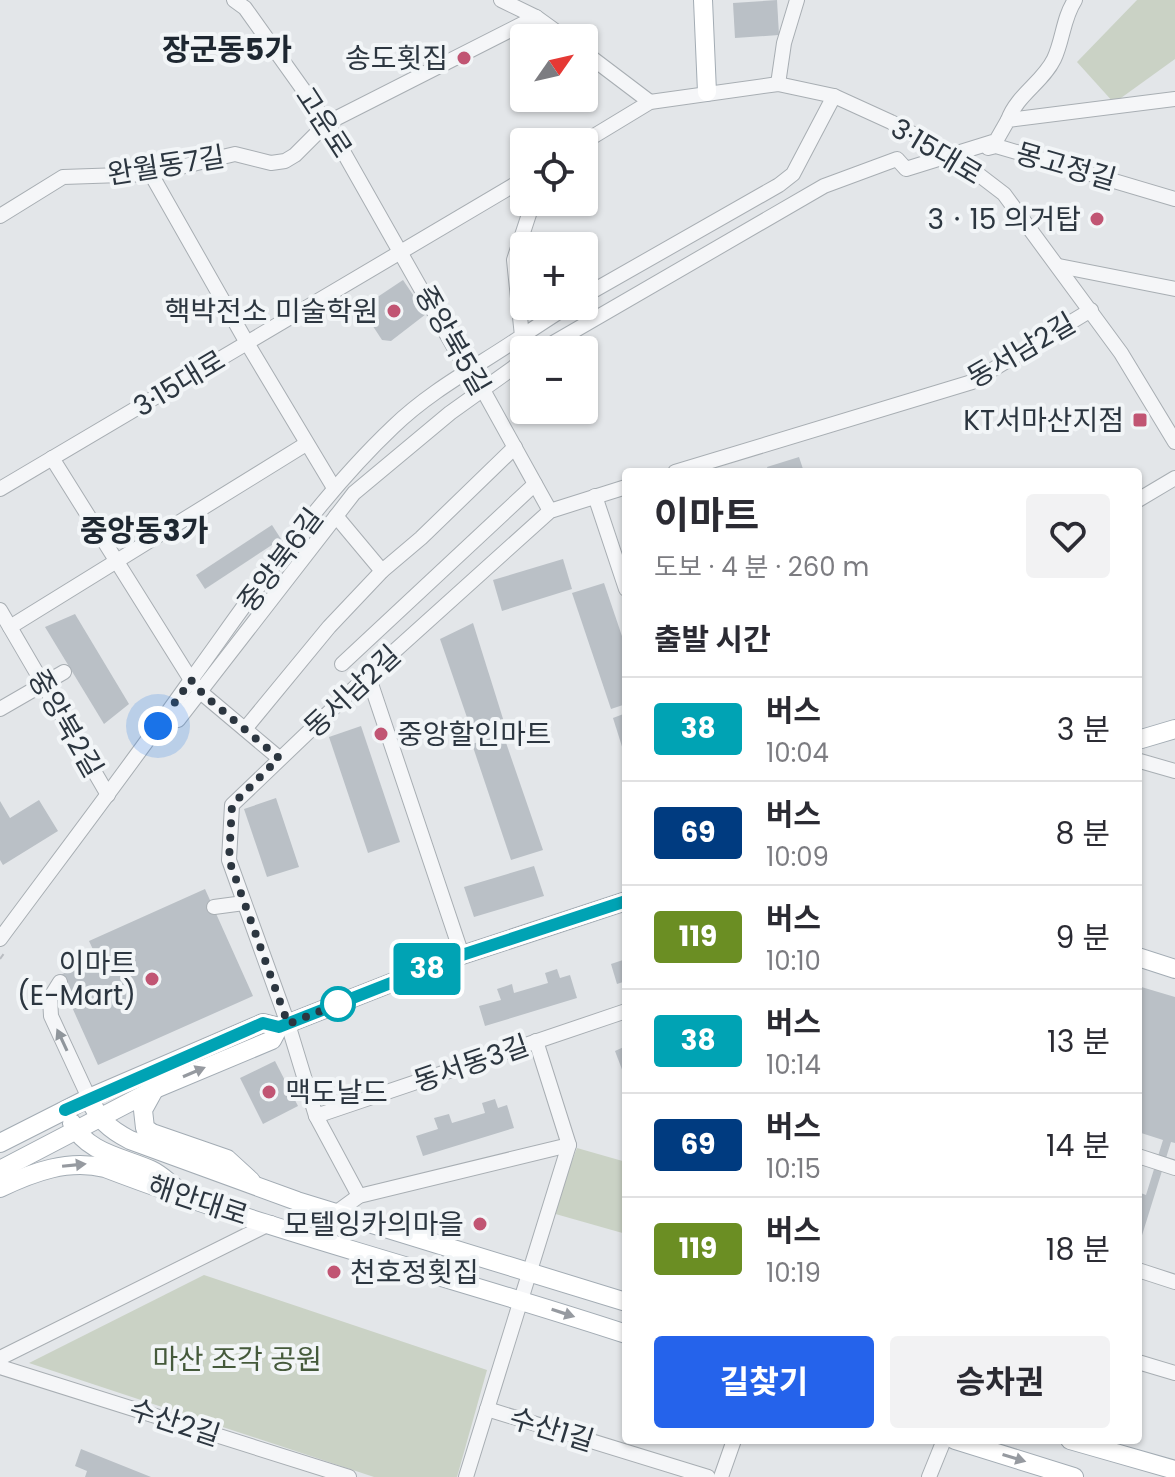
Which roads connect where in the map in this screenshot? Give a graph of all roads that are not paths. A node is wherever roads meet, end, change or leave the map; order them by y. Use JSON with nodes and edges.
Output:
{"nodes":[{"id":1,"x":234,"y":0,"type":"edge"},
{"id":2,"x":503,"y":0,"type":"edge"},
{"id":3,"x":703,"y":0,"type":"edge"},
{"id":4,"x":797,"y":0,"type":"edge"},
{"id":5,"x":1075,"y":0,"type":"edge"},
{"id":6,"x":536,"y":17,"type":"junction"},
{"id":7,"x":546,"y":24,"type":"edge"},
{"id":8,"x":598,"y":63,"type":"edge"},
{"id":9,"x":778,"y":84,"type":"junction"},
{"id":10,"x":707,"y":92,"type":"junction"},
{"id":11,"x":834,"y":96,"type":"junction"},
{"id":12,"x":1175,"y":99,"type":"edge"},
{"id":13,"x":650,"y":102,"type":"junction"},
{"id":14,"x":1008,"y":120,"type":"junction"},
{"id":15,"x":327,"y":123,"type":"junction"},
{"id":16,"x":598,"y":134,"type":"edge"},
{"id":17,"x":953,"y":156,"type":"junction"},
{"id":18,"x":151,"y":174,"type":"junction"},
{"id":19,"x":510,"y":187,"type":"edge"},
{"id":20,"x":1175,"y":199,"type":"edge"},
{"id":21,"x":0,"y":216,"type":"edge"},
{"id":22,"x":528,"y":216,"type":"edge"},
{"id":23,"x":402,"y":252,"type":"junction"},
{"id":24,"x":1059,"y":266,"type":"junction"},
{"id":25,"x":598,"y":288,"type":"edge"},
{"id":26,"x":1175,"y":289,"type":"edge"},
{"id":27,"x":1091,"y":310,"type":"junction"},
{"id":28,"x":547,"y":320,"type":"edge"},
{"id":29,"x":522,"y":336,"type":"joint"},
{"id":30,"x":565,"y":336,"type":"edge"},
{"id":31,"x":247,"y":343,"type":"junction"},
{"id":32,"x":510,"y":344,"type":"edge"},
{"id":33,"x":510,"y":370,"type":"edge"},
{"id":34,"x":468,"y":372,"type":"junction"},
{"id":35,"x":483,"y":390,"type":"junction"},
{"id":36,"x":1175,"y":442,"type":"edge"},
{"id":37,"x":306,"y":444,"type":"junction"},
{"id":38,"x":515,"y":447,"type":"junction"},
{"id":39,"x":52,"y":458,"type":"junction"},
{"id":40,"x":688,"y":468,"type":"edge"},
{"id":41,"x":1175,"y":478,"type":"edge"},
{"id":42,"x":535,"y":484,"type":"junction"},
{"id":43,"x":334,"y":488,"type":"junction"},
{"id":44,"x":622,"y":488,"type":"edge"},
{"id":45,"x":0,"y":489,"type":"edge"},
{"id":46,"x":595,"y":496,"type":"junction"},
{"id":47,"x":1142,"y":498,"type":"edge"},
{"id":48,"x":550,"y":511,"type":"junction"},
{"id":49,"x":336,"y":516,"type":"junction"},
{"id":50,"x":118,"y":562,"type":"junction"},
{"id":51,"x":382,"y":571,"type":"junction"},
{"id":52,"x":622,"y":577,"type":"edge"},
{"id":53,"x":0,"y":610,"type":"edge"},
{"id":54,"x":10,"y":627,"type":"junction"},
{"id":55,"x":342,"y":664,"type":"dead end"},
{"id":56,"x":64,"y":672,"type":"dead end"},
{"id":57,"x":368,"y":675,"type":"junction"},
{"id":58,"x":43,"y":684,"type":"junction"},
{"id":59,"x":196,"y":685,"type":"junction"},
{"id":60,"x":0,"y":709,"type":"edge"},
{"id":61,"x":178,"y":720,"type":"dead end"},
{"id":62,"x":245,"y":729,"type":"junction"},
{"id":63,"x":1175,"y":729,"type":"edge"},
{"id":64,"x":1143,"y":739,"type":"edge"},
{"id":65,"x":279,"y":758,"type":"junction"},
{"id":66,"x":1142,"y":766,"type":"edge"},
{"id":67,"x":1175,"y":771,"type":"edge"},
{"id":68,"x":108,"y":795,"type":"junction"},
{"id":69,"x":622,"y":902,"type":"edge"},
{"id":70,"x":244,"y":903,"type":"junction"},
{"id":71,"x":214,"y":907,"type":"dead end"},
{"id":72,"x":0,"y":939,"type":"edge"},
{"id":73,"x":462,"y":955,"type":"junction"},
{"id":74,"x":1142,"y":958,"type":"edge"},
{"id":75,"x":1175,"y":969,"type":"edge"},
{"id":76,"x":60,"y":982,"type":"dead end"},
{"id":77,"x":622,"y":1012,"type":"edge"},
{"id":78,"x":284,"y":1025,"type":"junction"},
{"id":79,"x":536,"y":1041,"type":"junction"},
{"id":80,"x":155,"y":1089,"type":"junction"},
{"id":81,"x":89,"y":1098,"type":"junction"},
{"id":82,"x":65,"y":1110,"type":"junction"},
{"id":83,"x":316,"y":1116,"type":"junction"},
{"id":84,"x":98,"y":1118,"type":"junction"},
{"id":85,"x":75,"y":1130,"type":"junction"},
{"id":86,"x":0,"y":1143,"type":"edge"},
{"id":87,"x":569,"y":1145,"type":"junction"},
{"id":88,"x":1142,"y":1157,"type":"edge"},
{"id":89,"x":1175,"y":1168,"type":"edge"},
{"id":90,"x":0,"y":1170,"type":"edge"},
{"id":91,"x":0,"y":1188,"type":"edge"},
{"id":92,"x":259,"y":1188,"type":"junction"},
{"id":93,"x":359,"y":1196,"type":"junction"},
{"id":94,"x":187,"y":1197,"type":"junction"},
{"id":95,"x":337,"y":1212,"type":"junction"},
{"id":96,"x":271,"y":1223,"type":"junction"},
{"id":97,"x":528,"y":1270,"type":"junction"},
{"id":98,"x":1142,"y":1271,"type":"edge"},
{"id":99,"x":1175,"y":1282,"type":"edge"},
{"id":100,"x":519,"y":1299,"type":"junction"},
{"id":101,"x":622,"y":1301,"type":"edge"},
{"id":102,"x":622,"y":1333,"type":"edge"},
{"id":103,"x":0,"y":1358,"type":"edge"},
{"id":104,"x":1142,"y":1363,"type":"edge"},
{"id":105,"x":0,"y":1367,"type":"edge"},
{"id":106,"x":1175,"y":1373,"type":"edge"},
{"id":107,"x":487,"y":1409,"type":"junction"},
{"id":108,"x":733,"y":1444,"type":"edge"},
{"id":109,"x":942,"y":1444,"type":"edge"},
{"id":110,"x":968,"y":1444,"type":"edge"},
{"id":111,"x":1084,"y":1444,"type":"edge"},
{"id":112,"x":1175,"y":1470,"type":"edge"},
{"id":113,"x":349,"y":1477,"type":"edge"},
{"id":114,"x":466,"y":1477,"type":"edge"},
{"id":115,"x":708,"y":1477,"type":"edge"},
{"id":116,"x":721,"y":1477,"type":"edge"},
{"id":117,"x":929,"y":1477,"type":"edge"},
{"id":118,"x":1074,"y":1477,"type":"edge"}],
"edges":[{"from":1,"to":15,"type":"street","name":"고운로"},
{"from":2,"to":6,"type":"street"},
{"from":3,"to":10,"type":"main road"},
{"from":4,"to":9,"type":"street"},
{"from":5,"to":14,"type":"street"},
{"from":6,"to":7,"type":"street"},
{"from":6,"to":15,"type":"street"},
{"from":8,"to":13,"type":"street"},
{"from":9,"to":10,"type":"street","name":"3·15대로"},
{"from":9,"to":11,"type":"street","name":"3·15대로"},
{"from":10,"to":13,"type":"street","name":"3·15대로"},
{"from":11,"to":17,"type":"street","name":"3·15대로"},
{"from":11,"to":25,"type":"street"},
{"from":12,"to":14,"type":"street"},
{"from":13,"to":16,"type":"street","name":"3·15대로"},
{"from":14,"to":17,"type":"street"},
{"from":15,"to":18,"type":"street","name":"완월동7길"},
{"from":15,"to":23,"type":"street","name":"고운로"},
{"from":17,"to":20,"type":"street","name":"몽고정길"},
{"from":17,"to":24,"type":"street","name":"3·15대로"},
{"from":17,"to":30,"type":"street"},
{"from":18,"to":21,"type":"street","name":"완월동7길"},
{"from":18,"to":31,"type":"street"},
{"from":19,"to":23,"type":"street","name":"3·15대로"},
{"from":22,"to":29,"type":"street"},
{"from":23,"to":31,"type":"street","name":"3·15대로"},
{"from":23,"to":34,"type":"street","name":"중앙북5길"},
{"from":24,"to":26,"type":"street"},
{"from":24,"to":27,"type":"street","name":"3·15대로"},
{"from":27,"to":36,"type":"street","name":"3·15대로"},
{"from":27,"to":40,"type":"street","name":"동서남2길"},
{"from":28,"to":29,"type":"street","name":"중앙북6길"},
{"from":31,"to":37,"type":"street"},
{"from":31,"to":39,"type":"street","name":"3·15대로"},
{"from":32,"to":34,"type":"street","name":"중앙북6길"},
{"from":33,"to":35,"type":"street"},
{"from":34,"to":35,"type":"street","name":"중앙북5길"},
{"from":34,"to":43,"type":"street","name":"중앙북6길"},
{"from":35,"to":38,"type":"street","name":"중앙북5길"},
{"from":35,"to":49,"type":"street"},
{"from":37,"to":43,"type":"street"},
{"from":37,"to":50,"type":"street"},
{"from":38,"to":42,"type":"street","name":"중앙북5길"},
{"from":38,"to":51,"type":"street"},
{"from":39,"to":45,"type":"street","name":"3·15대로"},
{"from":39,"to":50,"type":"street"},
{"from":41,"to":47,"type":"street"},
{"from":42,"to":48,"type":"street","name":"중앙북5길"},
{"from":42,"to":55,"type":"street"},
{"from":43,"to":59,"type":"street","name":"중앙북6길"},
{"from":44,"to":46,"type":"street","name":"동서남2길"},
{"from":46,"to":48,"type":"street","name":"동서남2길"},
{"from":46,"to":52,"type":"street"},
{"from":48,"to":57,"type":"street","name":"동서남2길"},
{"from":49,"to":51,"type":"street"},
{"from":49,"to":59,"type":"street"},
{"from":50,"to":54,"type":"street"},
{"from":50,"to":59,"type":"street"},
{"from":51,"to":62,"type":"street"},
{"from":53,"to":54,"type":"street","name":"중앙북2길"},
{"from":54,"to":58,"type":"street","name":"중앙북2길"},
{"from":56,"to":58,"type":"street"},
{"from":57,"to":65,"type":"street","name":"동서남2길"},
{"from":57,"to":73,"type":"street"},
{"from":58,"to":60,"type":"street"},
{"from":58,"to":68,"type":"street","name":"중앙북2길"},
{"from":59,"to":61,"type":"street"},
{"from":59,"to":62,"type":"street"},
{"from":59,"to":68,"type":"street","name":"중앙북6길"},
{"from":62,"to":65,"type":"street"},
{"from":63,"to":64,"type":"main road"},
{"from":65,"to":70,"type":"street","name":"동서남2길"},
{"from":66,"to":67,"type":"street"},
{"from":68,"to":72,"type":"street","name":"중앙북6길"},
{"from":69,"to":73,"type":"main road"},
{"from":70,"to":71,"type":"street"},
{"from":70,"to":78,"type":"street","name":"동서남2길"},
{"from":73,"to":78,"type":"main road"},
{"from":74,"to":75,"type":"main road"},
{"from":81,"to":76,"type":"street","one_way":true},
{"from":77,"to":79,"type":"street","name":"동서동3길"},
{"from":80,"to":78,"type":"main road","one_way":true},
{"from":78,"to":81,"type":"main road"},
{"from":78,"to":83,"type":"street"},
{"from":79,"to":83,"type":"street","name":"동서동3길"},
{"from":79,"to":87,"type":"street"},
{"from":80,"to":84,"type":"main road"},
{"from":80,"to":92,"type":"main road"},
{"from":81,"to":82,"type":"main road"},
{"from":81,"to":84,"type":"main road"},
{"from":82,"to":85,"type":"main road"},
{"from":82,"to":86,"type":"main road"},
{"from":83,"to":93,"type":"street"},
{"from":84,"to":85,"type":"main road"},
{"from":84,"to":92,"type":"main road","name":"해안대로"},
{"from":85,"to":90,"type":"main road"},
{"from":85,"to":94,"type":"main road"},
{"from":87,"to":93,"type":"street"},
{"from":87,"to":97,"type":"street","name":"수산1길"},
{"from":88,"to":89,"type":"street"},
{"from":91,"to":94,"type":"main road","name":"해안대로","one_way":true},
{"from":92,"to":95,"type":"main road","name":"해안대로"},
{"from":93,"to":95,"type":"street"},
{"from":94,"to":96,"type":"main road","name":"해안대로"},
{"from":95,"to":97,"type":"main road","name":"해안대로"},
{"from":96,"to":100,"type":"main road","name":"해안대로"},
{"from":96,"to":103,"type":"street"},
{"from":97,"to":100,"type":"street","name":"수산1길"},
{"from":97,"to":101,"type":"main road","name":"해안대로"},
{"from":98,"to":99,"type":"street"},
{"from":100,"to":102,"type":"main road","name":"해안대로","one_way":true},
{"from":100,"to":107,"type":"street","name":"수산1길"},
{"from":104,"to":106,"type":"street"},
{"from":105,"to":113,"type":"street","name":"수산2길"},
{"from":107,"to":114,"type":"street"},
{"from":107,"to":115,"type":"street","name":"수산1길"},
{"from":108,"to":116,"type":"street"},
{"from":109,"to":117,"type":"street"},
{"from":110,"to":118,"type":"main road","one_way":true},
{"from":111,"to":112,"type":"main road"}]}
